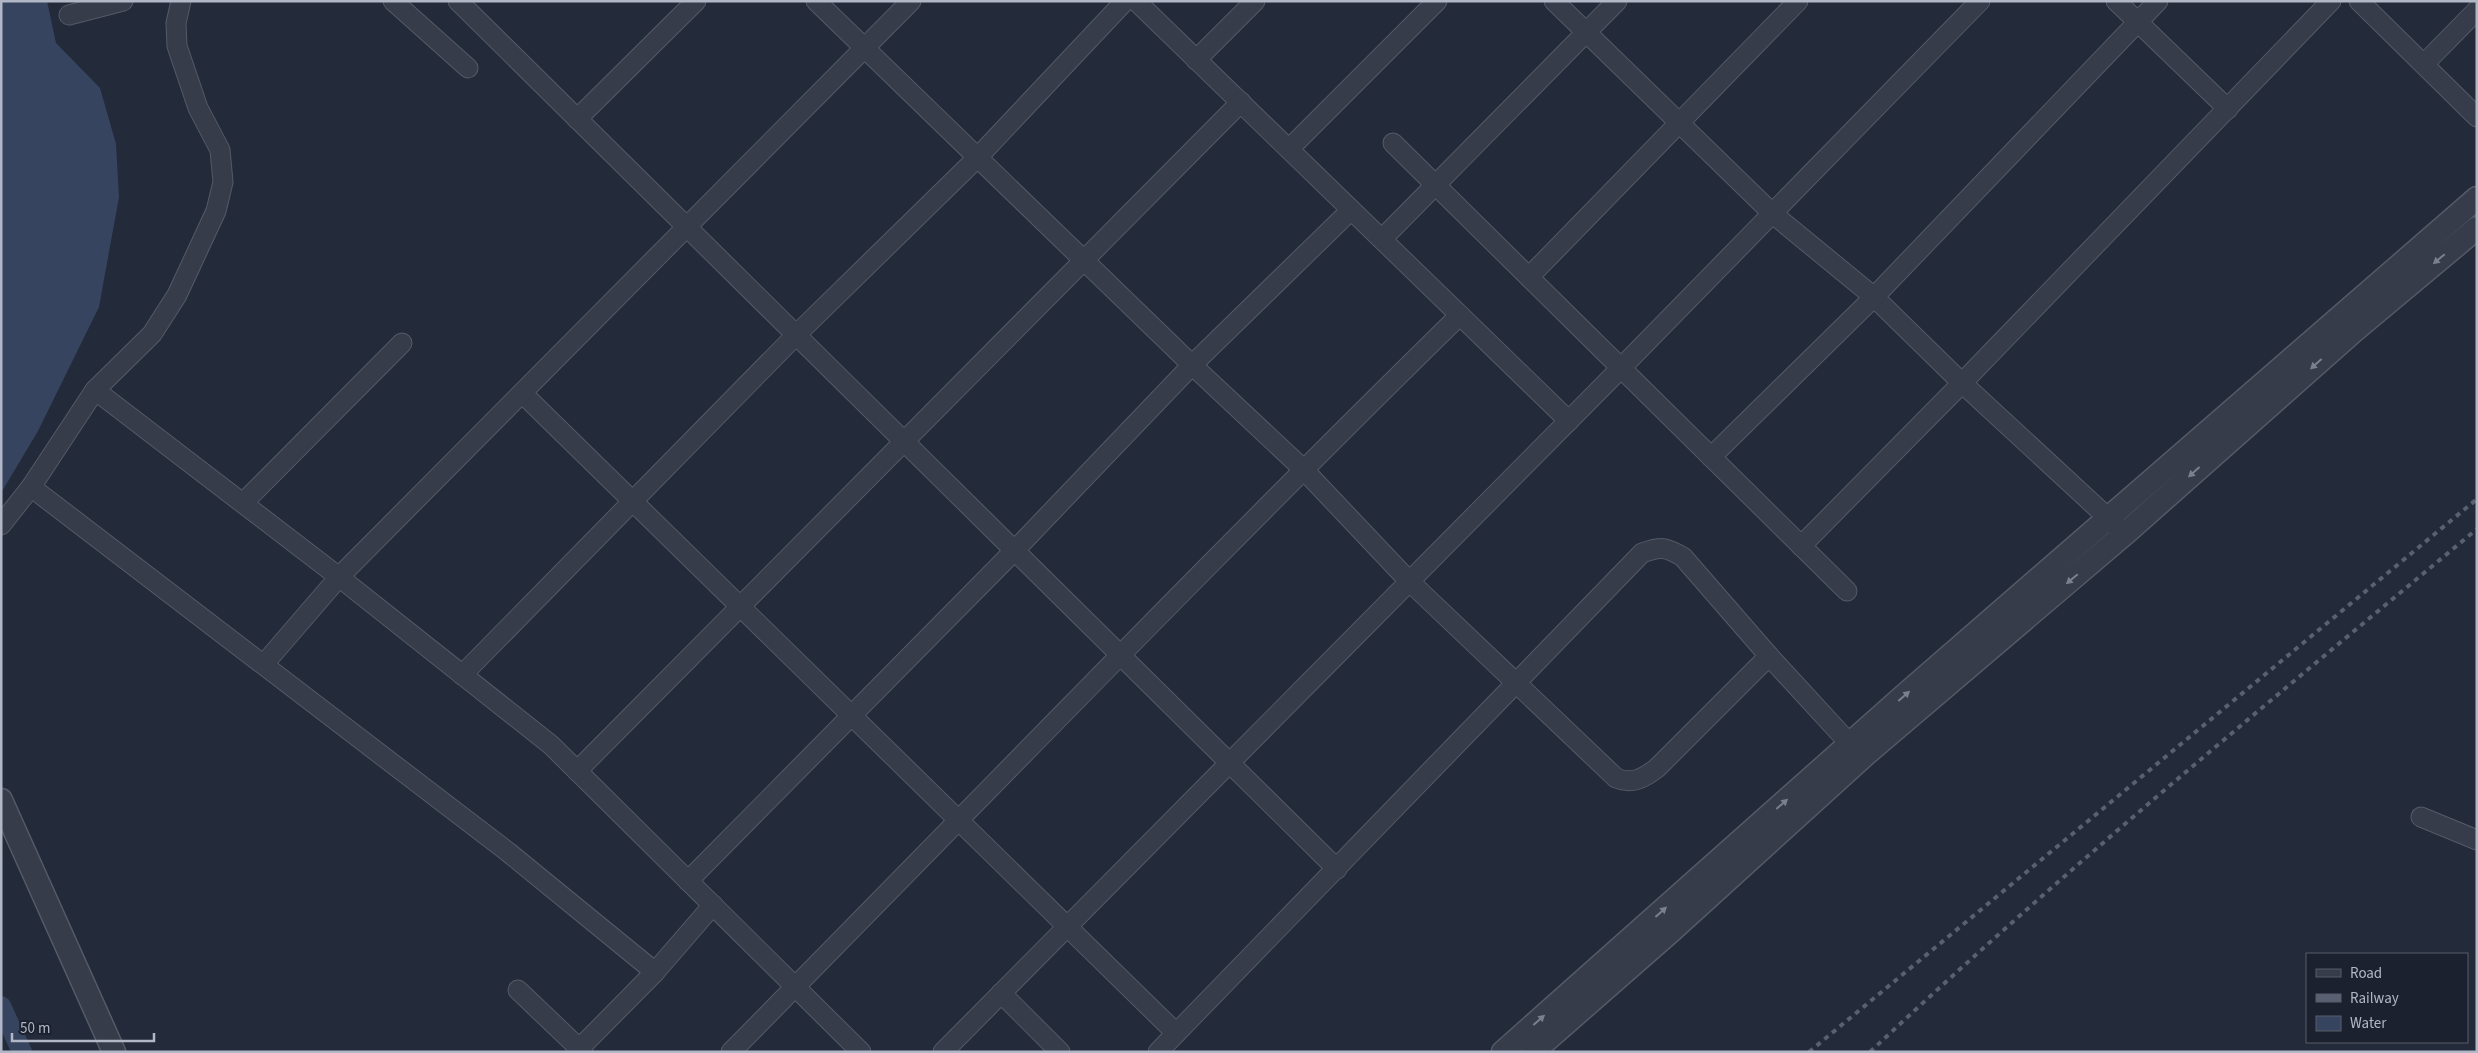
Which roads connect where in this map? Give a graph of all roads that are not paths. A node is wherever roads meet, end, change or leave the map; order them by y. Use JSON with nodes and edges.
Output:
{"nodes":[{"id":1,"x":122,"y":1,"type":"edge"},
{"id":2,"x":181,"y":1,"type":"edge"},
{"id":3,"x":393,"y":1,"type":"edge"},
{"id":4,"x":696,"y":1,"type":"edge"},
{"id":5,"x":816,"y":1,"type":"edge"},
{"id":6,"x":911,"y":1,"type":"edge"},
{"id":7,"x":1125,"y":1,"type":"edge"},
{"id":8,"x":1136,"y":1,"type":"edge"},
{"id":9,"x":1255,"y":1,"type":"edge"},
{"id":10,"x":1437,"y":1,"type":"edge"},
{"id":11,"x":1554,"y":1,"type":"edge"},
{"id":12,"x":1617,"y":1,"type":"edge"},
{"id":13,"x":1798,"y":1,"type":"edge"},
{"id":14,"x":1980,"y":1,"type":"edge"},
{"id":15,"x":2116,"y":1,"type":"edge"},
{"id":16,"x":2158,"y":1,"type":"edge"},
{"id":17,"x":2331,"y":1,"type":"edge"},
{"id":18,"x":2359,"y":1,"type":"edge"},
{"id":19,"x":469,"y":5,"type":"edge"},
{"id":20,"x":2477,"y":10,"type":"edge"},
{"id":21,"x":69,"y":15,"type":"dead end"},
{"id":22,"x":2138,"y":23,"type":"junction"},
{"id":23,"x":1586,"y":32,"type":"junction"},
{"id":24,"x":865,"y":49,"type":"junction"},
{"id":25,"x":1196,"y":60,"type":"junction"},
{"id":26,"x":2424,"y":64,"type":"junction"},
{"id":27,"x":468,"y":68,"type":"dead end"},
{"id":28,"x":1241,"y":102,"type":"junction"},
{"id":29,"x":2228,"y":109,"type":"junction"},
{"id":30,"x":2477,"y":117,"type":"edge"},
{"id":31,"x":577,"y":119,"type":"junction"},
{"id":32,"x":1680,"y":123,"type":"junction"},
{"id":33,"x":1393,"y":143,"type":"dead end"},
{"id":34,"x":1289,"y":149,"type":"junction"},
{"id":35,"x":978,"y":157,"type":"junction"},
{"id":36,"x":1436,"y":185,"type":"junction"},
{"id":37,"x":2477,"y":198,"type":"edge"},
{"id":38,"x":1351,"y":210,"type":"junction"},
{"id":39,"x":1773,"y":214,"type":"junction"},
{"id":40,"x":687,"y":227,"type":"junction"},
{"id":41,"x":2477,"y":228,"type":"edge"},
{"id":42,"x":1382,"y":239,"type":"junction"},
{"id":43,"x":1082,"y":259,"type":"junction"},
{"id":44,"x":1529,"y":277,"type":"junction"},
{"id":45,"x":1874,"y":297,"type":"junction"},
{"id":46,"x":1460,"y":315,"type":"junction"},
{"id":47,"x":796,"y":335,"type":"junction"},
{"id":48,"x":402,"y":343,"type":"dead end"},
{"id":49,"x":1192,"y":365,"type":"junction"},
{"id":50,"x":1622,"y":368,"type":"junction"},
{"id":51,"x":1962,"y":383,"type":"junction"},
{"id":52,"x":95,"y":390,"type":"junction"},
{"id":53,"x":522,"y":393,"type":"junction"},
{"id":54,"x":1569,"y":421,"type":"junction"},
{"id":55,"x":904,"y":442,"type":"junction"},
{"id":56,"x":1711,"y":457,"type":"junction"},
{"id":57,"x":1303,"y":469,"type":"junction"},
{"id":58,"x":32,"y":487,"type":"junction"},
{"id":59,"x":633,"y":501,"type":"junction"},
{"id":60,"x":243,"y":503,"type":"junction"},
{"id":61,"x":1,"y":525,"type":"edge"},
{"id":62,"x":2117,"y":526,"type":"junction"},
{"id":63,"x":1801,"y":546,"type":"junction"},
{"id":64,"x":1014,"y":550,"type":"junction"},
{"id":65,"x":339,"y":577,"type":"junction"},
{"id":66,"x":1409,"y":581,"type":"junction"},
{"id":67,"x":1847,"y":591,"type":"dead end"},
{"id":68,"x":742,"y":607,"type":"junction"},
{"id":69,"x":1121,"y":656,"type":"junction"},
{"id":70,"x":1769,"y":656,"type":"junction"},
{"id":71,"x":264,"y":664,"type":"junction"},
{"id":72,"x":462,"y":674,"type":"junction"},
{"id":73,"x":1515,"y":682,"type":"junction"},
{"id":74,"x":851,"y":715,"type":"junction"},
{"id":75,"x":1850,"y":744,"type":"junction"},
{"id":76,"x":1229,"y":763,"type":"junction"},
{"id":77,"x":577,"y":771,"type":"junction"},
{"id":78,"x":1,"y":800,"type":"edge"},
{"id":79,"x":2421,"y":817,"type":"dead end"},
{"id":80,"x":959,"y":820,"type":"junction"},
{"id":81,"x":2477,"y":840,"type":"edge"},
{"id":82,"x":1337,"y":869,"type":"junction"},
{"id":83,"x":688,"y":881,"type":"junction"},
{"id":84,"x":713,"y":905,"type":"junction"},
{"id":85,"x":1068,"y":926,"type":"junction"},
{"id":86,"x":655,"y":972,"type":"junction"},
{"id":87,"x":795,"y":987,"type":"junction"},
{"id":88,"x":518,"y":990,"type":"dead end"},
{"id":89,"x":1001,"y":993,"type":"junction"},
{"id":90,"x":1176,"y":1033,"type":"junction"},
{"id":91,"x":579,"y":1051,"type":"edge"},
{"id":92,"x":114,"y":1052,"type":"edge"},
{"id":93,"x":731,"y":1052,"type":"edge"},
{"id":94,"x":861,"y":1052,"type":"edge"},
{"id":95,"x":943,"y":1052,"type":"edge"},
{"id":96,"x":1060,"y":1052,"type":"edge"},
{"id":97,"x":1158,"y":1052,"type":"edge"},
{"id":98,"x":1503,"y":1052,"type":"edge"},
{"id":99,"x":1533,"y":1052,"type":"edge"}],
"edges":[{"from":1,"to":21,"type":"street"},
{"from":2,"to":52,"type":"street"},
{"from":3,"to":27,"type":"street"},
{"from":4,"to":31,"type":"street"},
{"from":5,"to":24,"type":"street"},
{"from":6,"to":24,"type":"street"},
{"from":7,"to":35,"type":"street"},
{"from":8,"to":25,"type":"street"},
{"from":9,"to":25,"type":"street"},
{"from":10,"to":34,"type":"street"},
{"from":11,"to":23,"type":"street"},
{"from":12,"to":23,"type":"street"},
{"from":13,"to":32,"type":"street"},
{"from":14,"to":39,"type":"street"},
{"from":15,"to":22,"type":"street"},
{"from":16,"to":22,"type":"street"},
{"from":17,"to":29,"type":"street"},
{"from":18,"to":26,"type":"street"},
{"from":19,"to":31,"type":"street"},
{"from":20,"to":26,"type":"street"},
{"from":22,"to":29,"type":"street"},
{"from":22,"to":45,"type":"street"},
{"from":23,"to":32,"type":"street"},
{"from":23,"to":36,"type":"street"},
{"from":24,"to":35,"type":"street"},
{"from":24,"to":40,"type":"street"},
{"from":25,"to":28,"type":"street"},
{"from":26,"to":30,"type":"street"},
{"from":28,"to":34,"type":"street"},
{"from":28,"to":43,"type":"street"},
{"from":29,"to":51,"type":"street"},
{"from":31,"to":40,"type":"street"},
{"from":32,"to":39,"type":"street"},
{"from":32,"to":44,"type":"street"},
{"from":33,"to":36,"type":"street"},
{"from":34,"to":38,"type":"street"},
{"from":35,"to":43,"type":"street"},
{"from":35,"to":47,"type":"street"},
{"from":36,"to":42,"type":"street"},
{"from":36,"to":44,"type":"street"},
{"from":37,"to":62,"type":"street"},
{"from":38,"to":42,"type":"street"},
{"from":38,"to":49,"type":"street"},
{"from":39,"to":45,"type":"street"},
{"from":39,"to":50,"type":"street"},
{"from":40,"to":47,"type":"street"},
{"from":40,"to":53,"type":"street"},
{"from":41,"to":62,"type":"street","one_way":true},
{"from":42,"to":46,"type":"street"},
{"from":43,"to":49,"type":"street"},
{"from":43,"to":55,"type":"street"},
{"from":44,"to":50,"type":"street"},
{"from":45,"to":51,"type":"street"},
{"from":45,"to":56,"type":"street"},
{"from":46,"to":54,"type":"street"},
{"from":46,"to":57,"type":"street"},
{"from":47,"to":55,"type":"street"},
{"from":47,"to":59,"type":"street"},
{"from":48,"to":60,"type":"street"},
{"from":49,"to":57,"type":"street"},
{"from":49,"to":64,"type":"street"},
{"from":50,"to":54,"type":"street"},
{"from":50,"to":56,"type":"street"},
{"from":51,"to":62,"type":"street"},
{"from":51,"to":63,"type":"street"},
{"from":52,"to":58,"type":"street"},
{"from":52,"to":60,"type":"street"},
{"from":53,"to":59,"type":"street"},
{"from":53,"to":65,"type":"street"},
{"from":54,"to":66,"type":"street"},
{"from":55,"to":64,"type":"street"},
{"from":55,"to":68,"type":"street"},
{"from":56,"to":63,"type":"street"},
{"from":57,"to":66,"type":"street"},
{"from":57,"to":69,"type":"street"},
{"from":58,"to":61,"type":"street"},
{"from":58,"to":71,"type":"street"},
{"from":59,"to":68,"type":"street"},
{"from":59,"to":72,"type":"street"},
{"from":60,"to":65,"type":"street"},
{"from":75,"to":62,"type":"street","one_way":true},
{"from":62,"to":99,"type":"street","one_way":true},
{"from":63,"to":67,"type":"street"},
{"from":64,"to":69,"type":"street"},
{"from":64,"to":74,"type":"street"},
{"from":65,"to":71,"type":"street"},
{"from":65,"to":72,"type":"street"},
{"from":66,"to":73,"type":"street"},
{"from":66,"to":76,"type":"street"},
{"from":68,"to":74,"type":"street"},
{"from":68,"to":77,"type":"street"},
{"from":69,"to":76,"type":"street"},
{"from":69,"to":80,"type":"street"},
{"from":70,"to":73,"type":"street"},
{"from":70,"to":73,"type":"street"},
{"from":70,"to":75,"type":"street"},
{"from":71,"to":86,"type":"street"},
{"from":72,"to":77,"type":"street"},
{"from":73,"to":82,"type":"street"},
{"from":74,"to":80,"type":"street"},
{"from":74,"to":83,"type":"street"},
{"from":98,"to":75,"type":"street","one_way":true},
{"from":76,"to":82,"type":"street"},
{"from":76,"to":85,"type":"street"},
{"from":77,"to":83,"type":"street"},
{"from":78,"to":92,"type":"street"},
{"from":79,"to":81,"type":"street"},
{"from":80,"to":85,"type":"street"},
{"from":80,"to":87,"type":"street"},
{"from":82,"to":90,"type":"street"},
{"from":83,"to":84,"type":"street"},
{"from":84,"to":86,"type":"street"},
{"from":84,"to":87,"type":"street"},
{"from":85,"to":89,"type":"street"},
{"from":85,"to":90,"type":"street"},
{"from":86,"to":91,"type":"street"},
{"from":87,"to":93,"type":"street"},
{"from":87,"to":94,"type":"street"},
{"from":88,"to":91,"type":"street"},
{"from":89,"to":95,"type":"street"},
{"from":89,"to":96,"type":"street"},
{"from":90,"to":97,"type":"street"}]}
